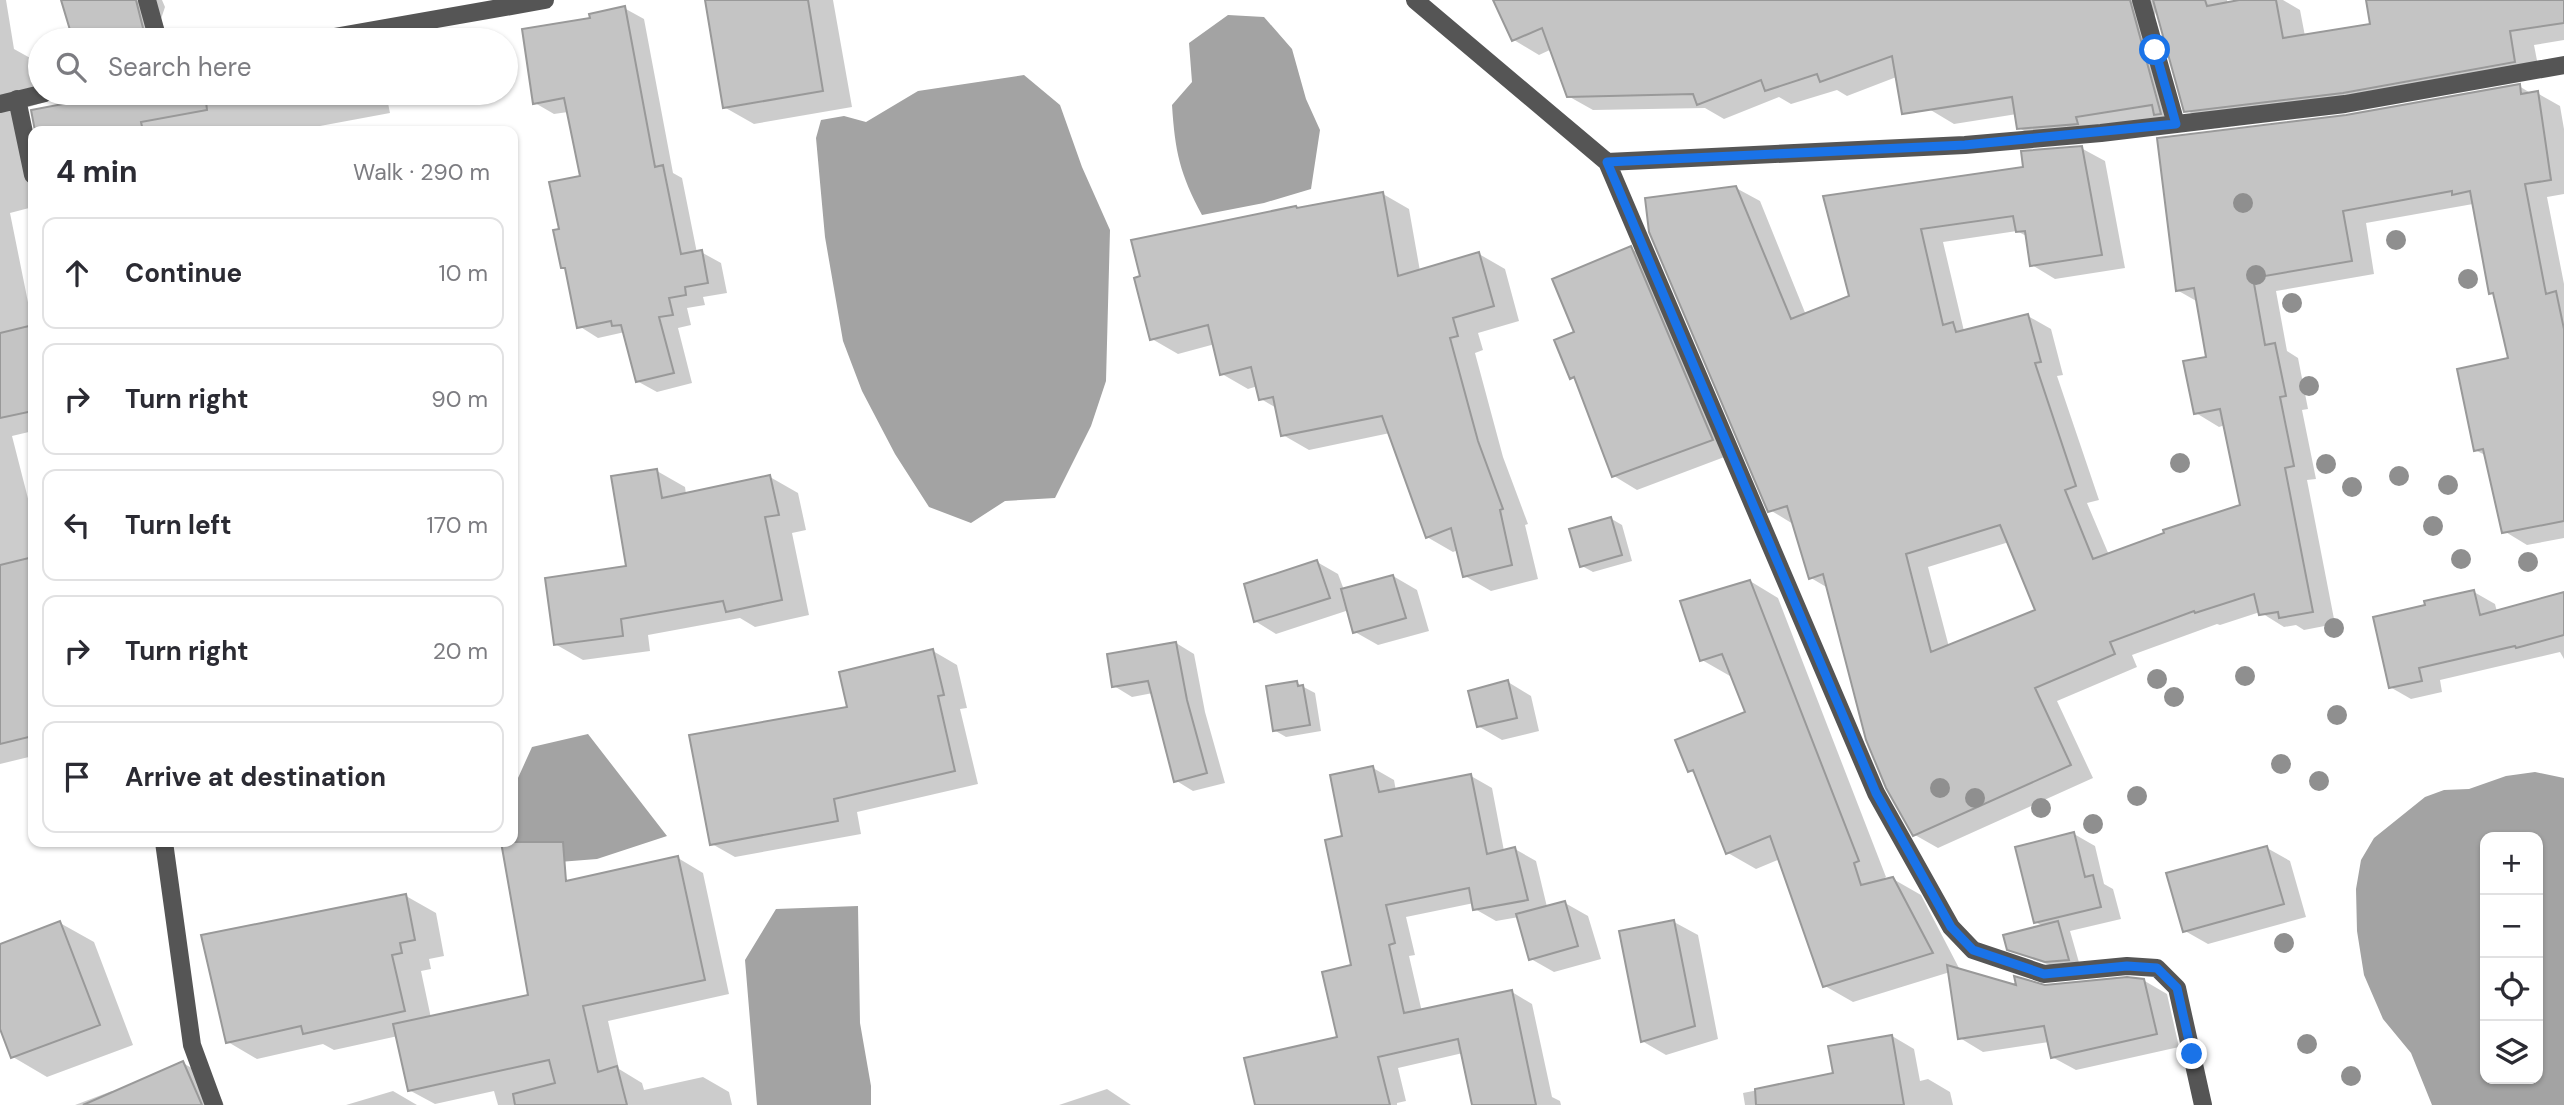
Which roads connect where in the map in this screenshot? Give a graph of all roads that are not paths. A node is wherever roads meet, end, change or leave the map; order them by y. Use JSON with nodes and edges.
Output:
{"nodes":[{"id":1,"x":147,"y":0,"type":"edge"},
{"id":2,"x":545,"y":0,"type":"edge"},
{"id":3,"x":1415,"y":0,"type":"edge"},
{"id":4,"x":2141,"y":0,"type":"edge"},
{"id":5,"x":155,"y":28,"type":"edge"},
{"id":6,"x":385,"y":28,"type":"edge"},
{"id":7,"x":2564,"y":65,"type":"edge"},
{"id":8,"x":28,"y":97,"type":"edge"},
{"id":9,"x":9,"y":102,"type":"edge"},
{"id":10,"x":2176,"y":124,"type":"junction"},
{"id":11,"x":28,"y":160,"type":"edge"},
{"id":12,"x":1607,"y":162,"type":"junction"},
{"id":13,"x":165,"y":847,"type":"edge"},
{"id":14,"x":214,"y":1105,"type":"edge"},
{"id":15,"x":2203,"y":1105,"type":"edge"}],
"edges":[{"from":1,"to":5,"type":"street"},
{"from":2,"to":6,"type":"street"},
{"from":3,"to":12,"type":"street"},
{"from":4,"to":10,"type":"street"},
{"from":7,"to":10,"type":"street"},
{"from":8,"to":9,"type":"street"},
{"from":9,"to":11,"type":"street"},
{"from":10,"to":12,"type":"street"},
{"from":12,"to":15,"type":"street"},
{"from":13,"to":14,"type":"street"}]}
